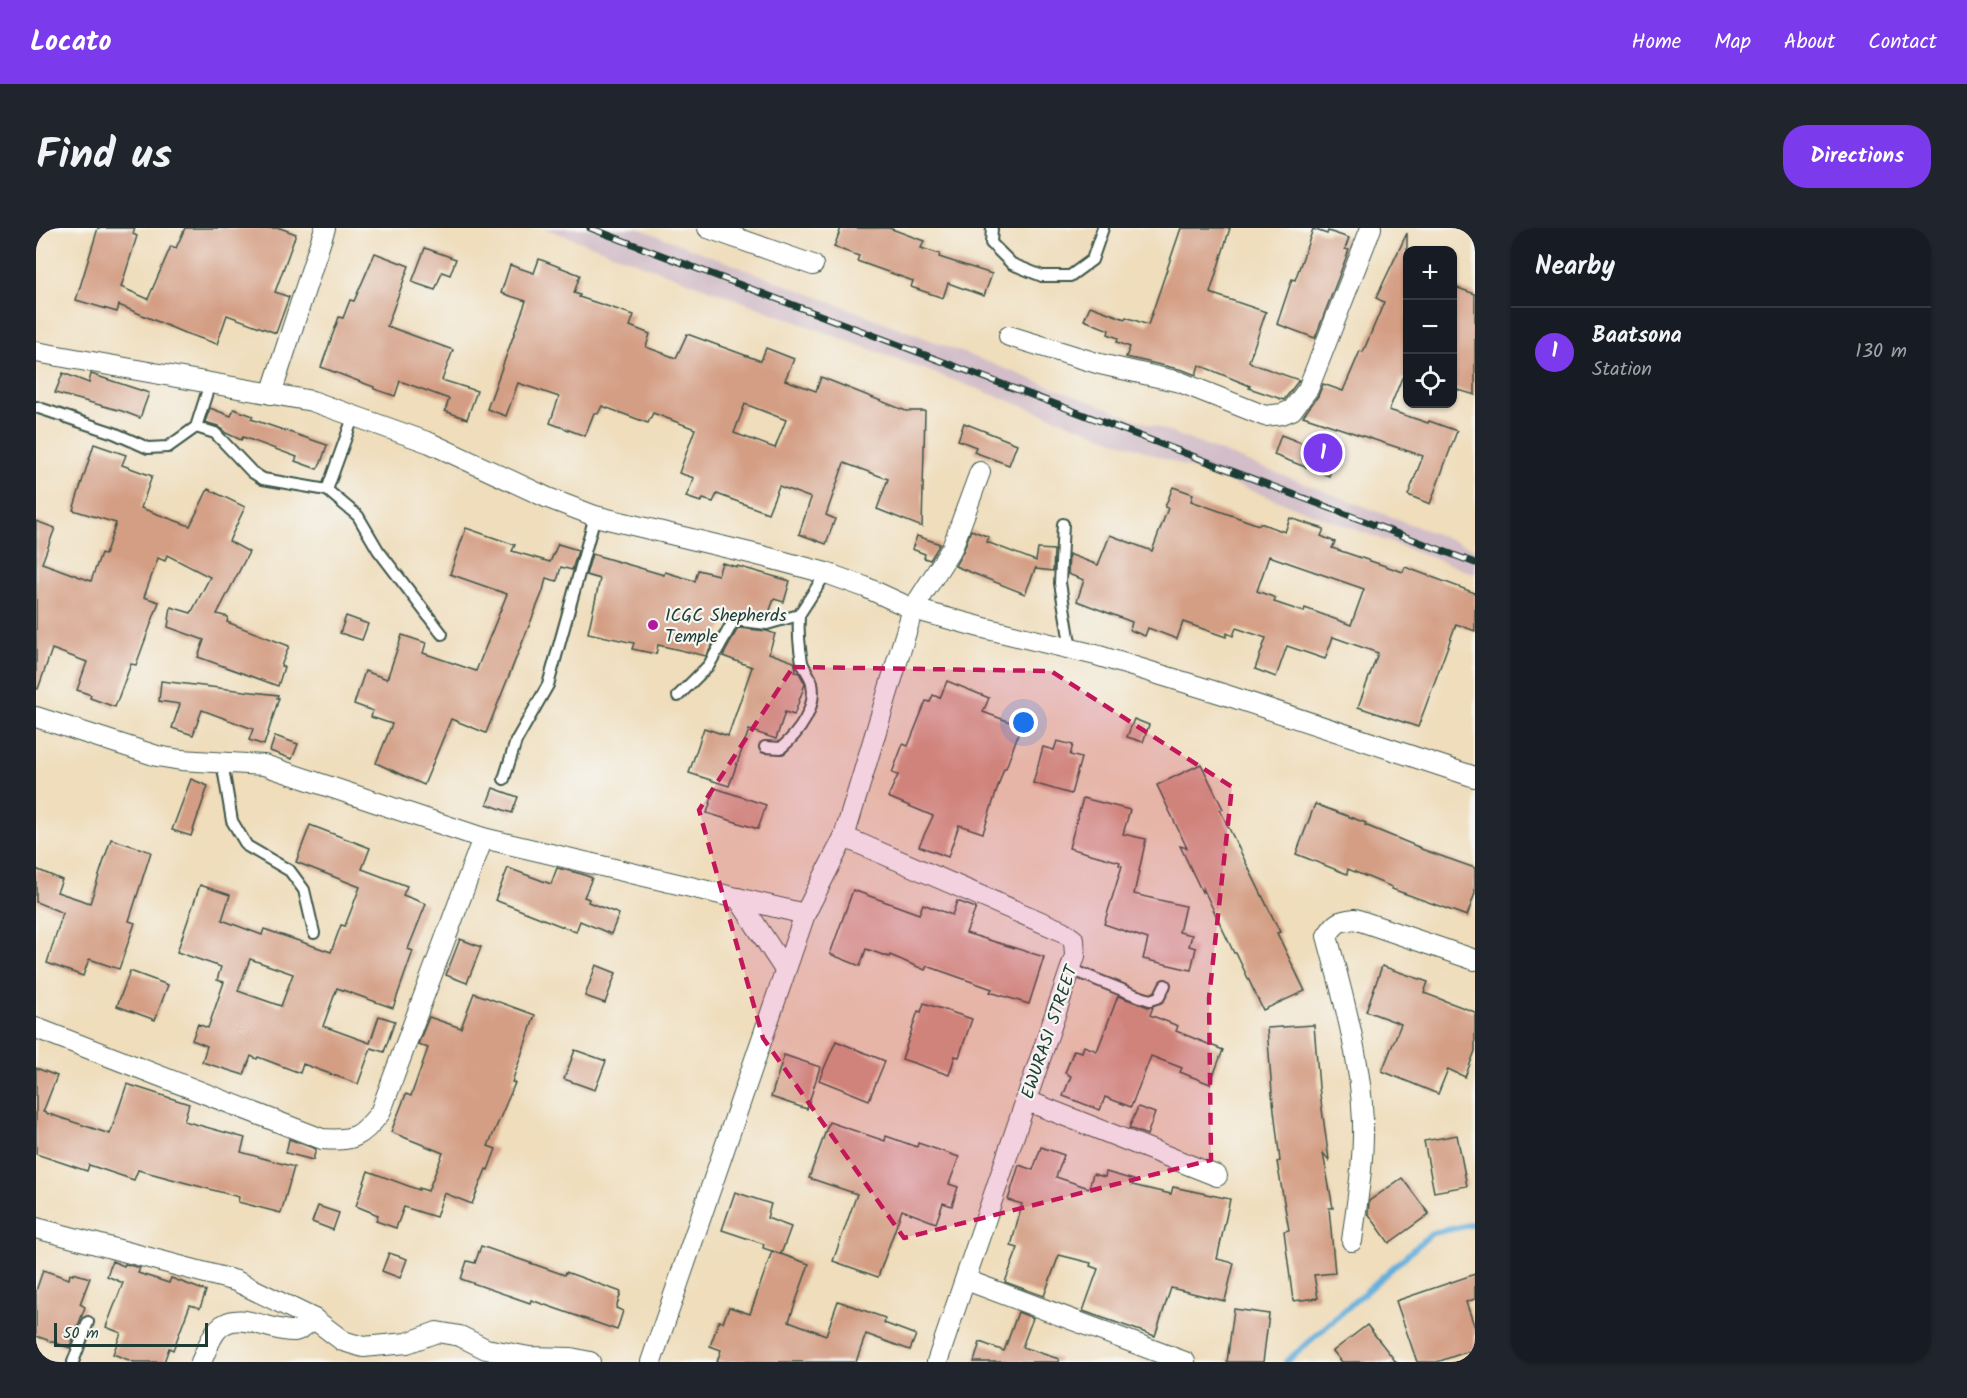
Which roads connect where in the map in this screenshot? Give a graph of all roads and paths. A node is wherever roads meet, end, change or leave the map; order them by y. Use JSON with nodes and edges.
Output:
{"nodes":[{"id":1,"x":325,"y":228,"type":"edge"},
{"id":2,"x":708,"y":228,"type":"edge"},
{"id":3,"x":992,"y":228,"type":"edge"},
{"id":4,"x":1103,"y":228,"type":"edge"},
{"id":5,"x":1371,"y":228,"type":"edge"},
{"id":6,"x":813,"y":265,"type":"dead end"},
{"id":7,"x":1009,"y":336,"type":"dead end"},
{"id":8,"x":36,"y":352,"type":"edge"},
{"id":9,"x":210,"y":383,"type":"junction"},
{"id":10,"x":271,"y":394,"type":"junction"},
{"id":11,"x":36,"y":407,"type":"edge"},
{"id":12,"x":354,"y":415,"type":"junction"},
{"id":13,"x":196,"y":427,"type":"junction"},
{"id":14,"x":980,"y":472,"type":"dead end"},
{"id":15,"x":327,"y":490,"type":"junction"},
{"id":16,"x":595,"y":516,"type":"junction"},
{"id":17,"x":1063,"y":524,"type":"dead end"},
{"id":18,"x":826,"y":573,"type":"junction"},
{"id":19,"x":913,"y":609,"type":"junction"},
{"id":20,"x":799,"y":615,"type":"junction"},
{"id":21,"x":442,"y":634,"type":"dead end"},
{"id":22,"x":1071,"y":649,"type":"junction"},
{"id":23,"x":678,"y":696,"type":"dead end"},
{"id":24,"x":36,"y":717,"type":"edge"},
{"id":25,"x":765,"y":747,"type":"dead end"},
{"id":26,"x":222,"y":762,"type":"junction"},
{"id":27,"x":1475,"y":777,"type":"edge"},
{"id":28,"x":504,"y":779,"type":"dead end"},
{"id":29,"x":844,"y":837,"type":"junction"},
{"id":30,"x":483,"y":838,"type":"junction"},
{"id":31,"x":738,"y":898,"type":"junction"},
{"id":32,"x":805,"y":914,"type":"junction"},
{"id":33,"x":314,"y":933,"type":"dead end"},
{"id":34,"x":1475,"y":960,"type":"edge"},
{"id":35,"x":1070,"y":969,"type":"junction"},
{"id":36,"x":785,"y":970,"type":"junction"},
{"id":37,"x":1165,"y":985,"type":"dead end"},
{"id":38,"x":36,"y":1028,"type":"edge"},
{"id":39,"x":1025,"y":1100,"type":"junction"},
{"id":40,"x":1217,"y":1176,"type":"dead end"},
{"id":41,"x":36,"y":1228,"type":"edge"},
{"id":42,"x":1352,"y":1241,"type":"dead end"},
{"id":43,"x":966,"y":1280,"type":"junction"},
{"id":44,"x":314,"y":1319,"type":"junction"},
{"id":45,"x":88,"y":1322,"type":"dead end"},
{"id":46,"x":483,"y":1356,"type":"edge"},
{"id":47,"x":73,"y":1362,"type":"edge"},
{"id":48,"x":201,"y":1362,"type":"edge"},
{"id":49,"x":590,"y":1362,"type":"edge"},
{"id":50,"x":651,"y":1362,"type":"edge"},
{"id":51,"x":937,"y":1362,"type":"edge"},
{"id":52,"x":1185,"y":1362,"type":"edge"}],
"edges":[{"from":1,"to":10,"type":"street"},
{"from":2,"to":6,"type":"street"},
{"from":3,"to":4,"type":"lane"},
{"from":5,"to":7,"type":"street"},
{"from":8,"to":9,"type":"street"},
{"from":9,"to":10,"type":"street"},
{"from":9,"to":13,"type":"lane"},
{"from":10,"to":12,"type":"street"},
{"from":11,"to":13,"type":"lane"},
{"from":12,"to":15,"type":"lane"},
{"from":12,"to":16,"type":"street"},
{"from":13,"to":15,"type":"lane"},
{"from":14,"to":19,"type":"street"},
{"from":15,"to":21,"type":"lane"},
{"from":16,"to":18,"type":"street"},
{"from":16,"to":28,"type":"lane"},
{"from":17,"to":22,"type":"lane"},
{"from":18,"to":19,"type":"street"},
{"from":18,"to":20,"type":"lane"},
{"from":19,"to":22,"type":"street"},
{"from":19,"to":29,"type":"street"},
{"from":20,"to":23,"type":"lane"},
{"from":20,"to":25,"type":"lane"},
{"from":22,"to":27,"type":"street"},
{"from":24,"to":26,"type":"street"},
{"from":26,"to":30,"type":"street"},
{"from":26,"to":33,"type":"lane"},
{"from":29,"to":32,"type":"street"},
{"from":29,"to":35,"type":"street","name":"EWURASI STREET"},
{"from":30,"to":31,"type":"street"},
{"from":30,"to":38,"type":"street"},
{"from":31,"to":32,"type":"street"},
{"from":31,"to":36,"type":"street"},
{"from":32,"to":36,"type":"street"},
{"from":34,"to":42,"type":"street"},
{"from":35,"to":37,"type":"lane"},
{"from":35,"to":39,"type":"street","name":"EWURASI STREET"},
{"from":36,"to":50,"type":"street"},
{"from":39,"to":40,"type":"street"},
{"from":39,"to":43,"type":"street","name":"EWURASI STREET"},
{"from":41,"to":44,"type":"street"},
{"from":43,"to":51,"type":"street","name":"EWURASI STREET"},
{"from":43,"to":52,"type":"street"},
{"from":44,"to":46,"type":"street"},
{"from":44,"to":48,"type":"street"},
{"from":45,"to":47,"type":"lane"},
{"from":46,"to":49,"type":"street"}]}
